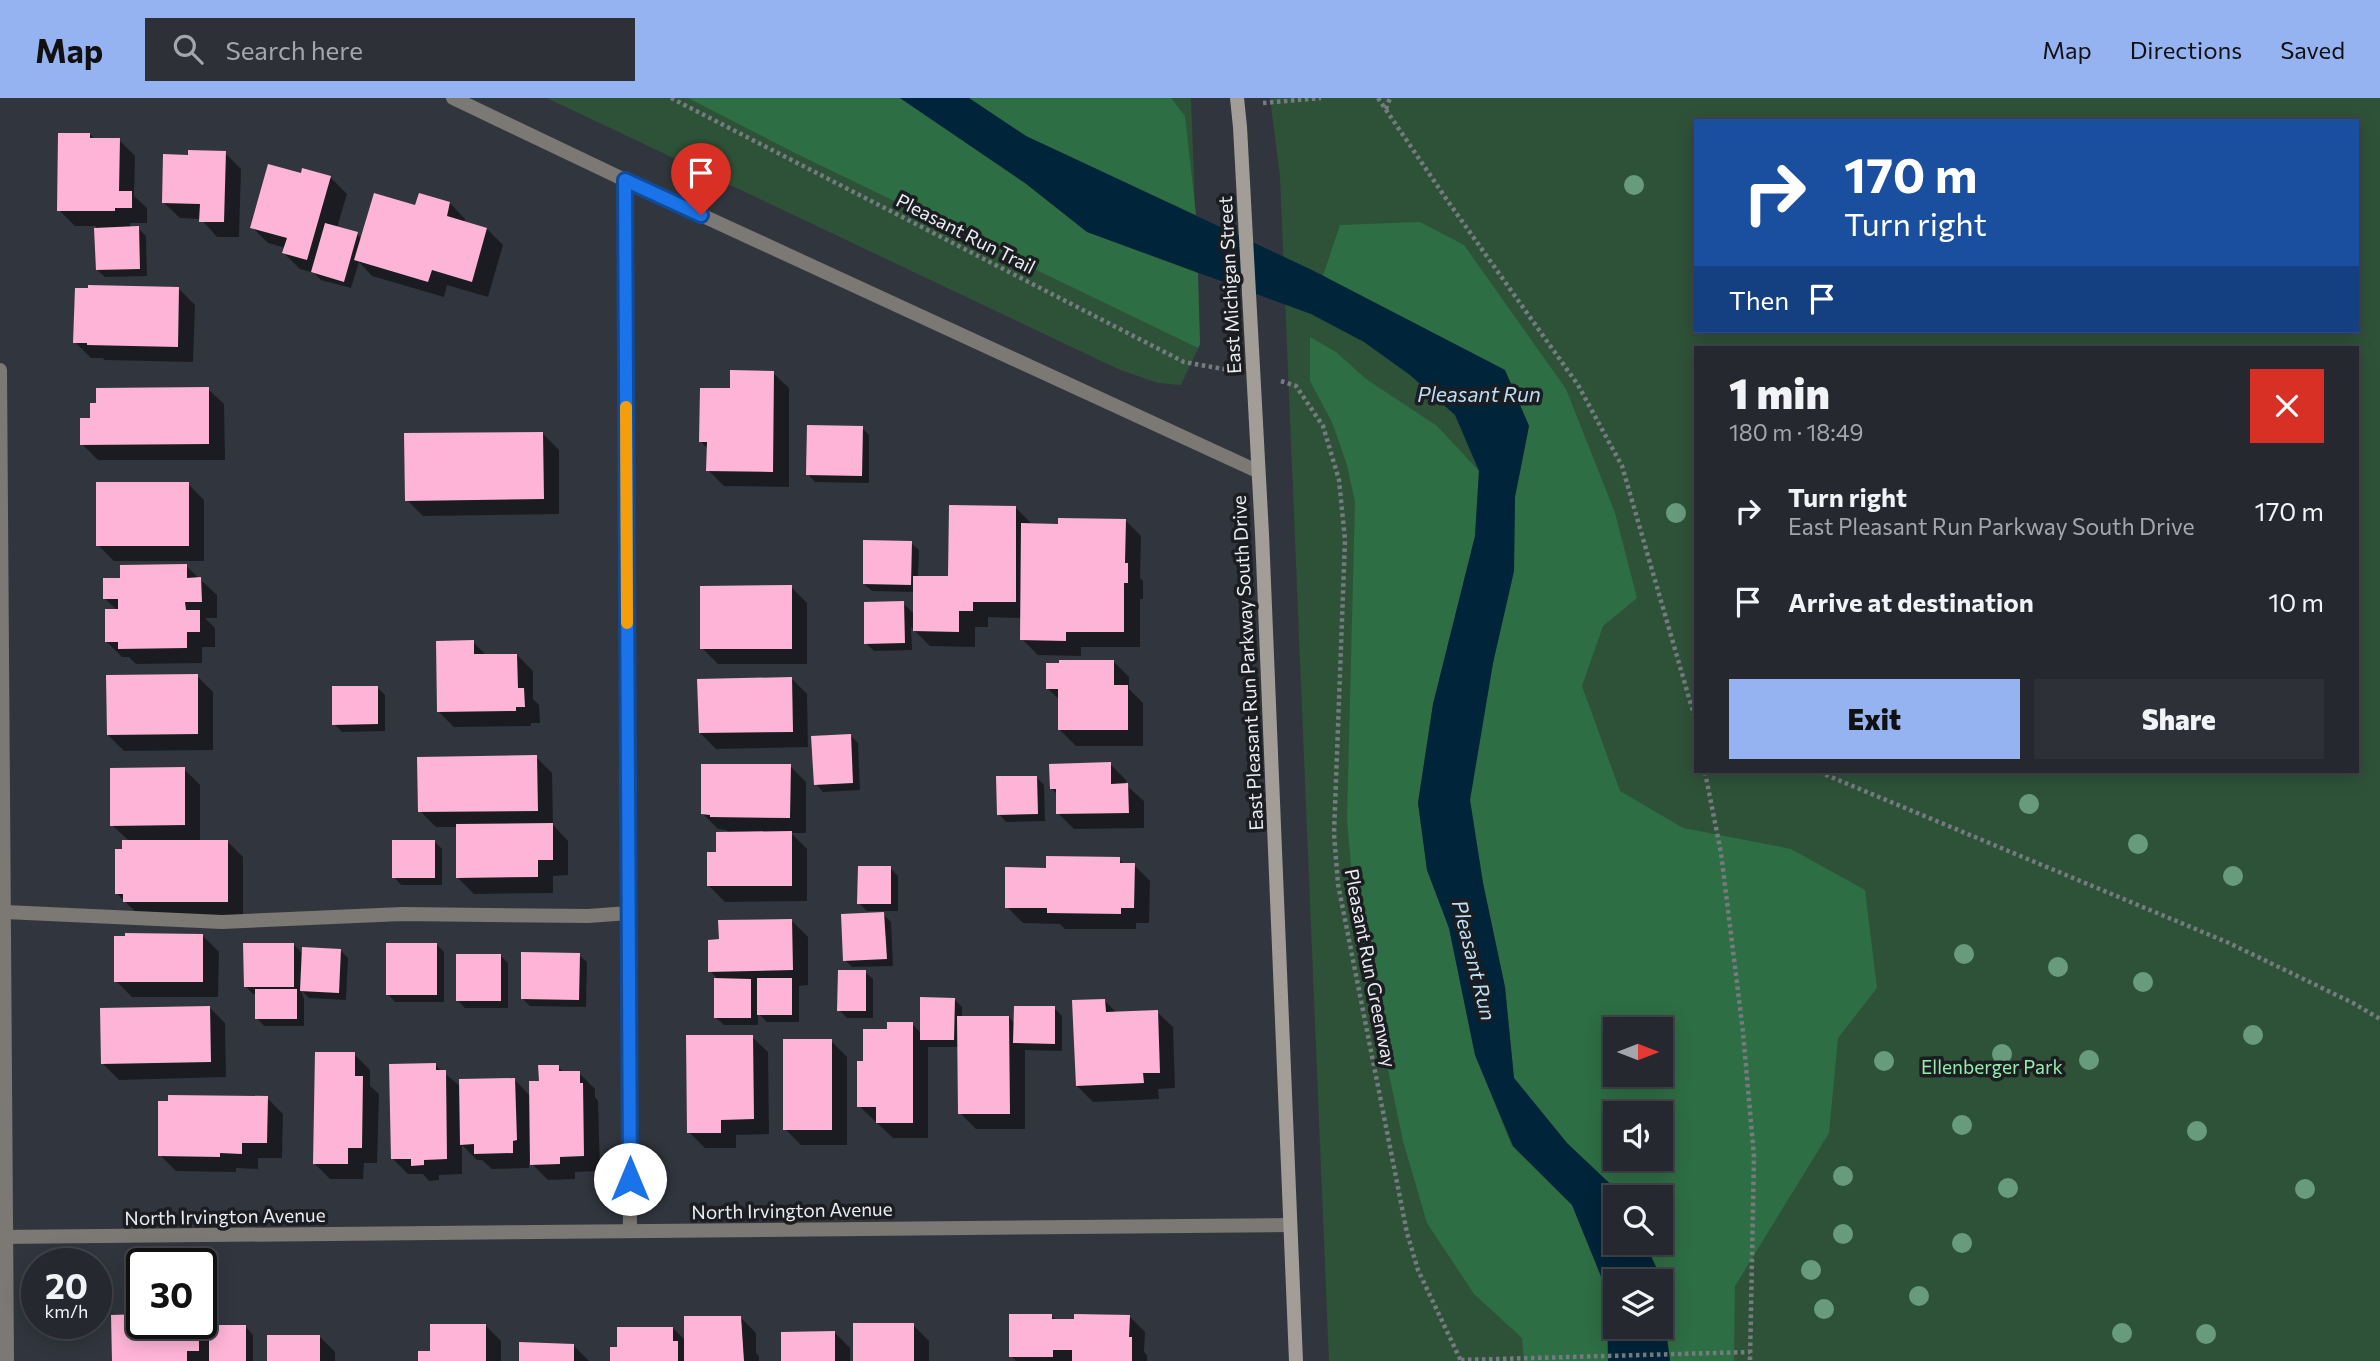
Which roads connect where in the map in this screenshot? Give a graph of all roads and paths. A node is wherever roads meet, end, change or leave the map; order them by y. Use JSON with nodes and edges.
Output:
{"nodes":[{"id":1,"x":453,"y":98,"type":"edge"},
{"id":2,"x":671,"y":98,"type":"edge"},
{"id":3,"x":1237,"y":98,"type":"edge"},
{"id":4,"x":1321,"y":98,"type":"edge"},
{"id":5,"x":1378,"y":98,"type":"edge"},
{"id":6,"x":1390,"y":98,"type":"edge"},
{"id":7,"x":1262,"y":103,"type":"dead end"},
{"id":8,"x":1386,"y":109,"type":"junction"},
{"id":9,"x":625,"y":180,"type":"junction"},
{"id":10,"x":0,"y":370,"type":"edge"},
{"id":11,"x":1253,"y":370,"type":"junction"},
{"id":12,"x":1279,"y":381,"type":"dead end"},
{"id":13,"x":1257,"y":471,"type":"junction"},
{"id":14,"x":1694,"y":715,"type":"edge"},
{"id":15,"x":1705,"y":773,"type":"edge"},
{"id":16,"x":1821,"y":773,"type":"edge"},
{"id":17,"x":5,"y":912,"type":"junction"},
{"id":18,"x":629,"y":913,"type":"junction"},
{"id":19,"x":2380,"y":1019,"type":"edge"},
{"id":20,"x":1290,"y":1225,"type":"junction"},
{"id":21,"x":631,"y":1231,"type":"junction"},
{"id":22,"x":3,"y":1237,"type":"edge"},
{"id":23,"x":1750,"y":1352,"type":"junction"},
{"id":24,"x":7,"y":1361,"type":"edge"},
{"id":25,"x":1296,"y":1361,"type":"edge"},
{"id":26,"x":1461,"y":1361,"type":"edge"},
{"id":27,"x":1749,"y":1361,"type":"edge"}],
"edges":[{"from":1,"to":9,"type":"street","name":"East Pleasant Run Parkway South Drive"},
{"from":2,"to":11,"type":"path","name":"Pleasant Run Trail"},
{"from":3,"to":11,"type":"main road","name":"East Michigan Street"},
{"from":4,"to":7,"type":"path"},
{"from":5,"to":8,"type":"path"},
{"from":6,"to":8,"type":"path"},
{"from":8,"to":14,"type":"path"},
{"from":9,"to":13,"type":"street","name":"East Pleasant Run Parkway South Drive"},
{"from":9,"to":18,"type":"street"},
{"from":10,"to":17,"type":"street"},
{"from":11,"to":13,"type":"main road","name":"East Michigan Street"},
{"from":12,"to":26,"type":"path","name":"Pleasant Run Greenway"},
{"from":13,"to":20,"type":"main road","name":"East Pleasant Run Parkway South Drive"},
{"from":15,"to":23,"type":"path"},
{"from":16,"to":19,"type":"path"},
{"from":17,"to":18,"type":"street"},
{"from":17,"to":22,"type":"street"},
{"from":18,"to":21,"type":"street"},
{"from":20,"to":21,"type":"street","name":"North Irvington Avenue"},
{"from":20,"to":25,"type":"main road","name":"East Pleasant Run Parkway South Drive"},
{"from":21,"to":22,"type":"street","name":"North Irvington Avenue"},
{"from":22,"to":24,"type":"street"},
{"from":23,"to":26,"type":"path"},
{"from":23,"to":27,"type":"path"}]}
